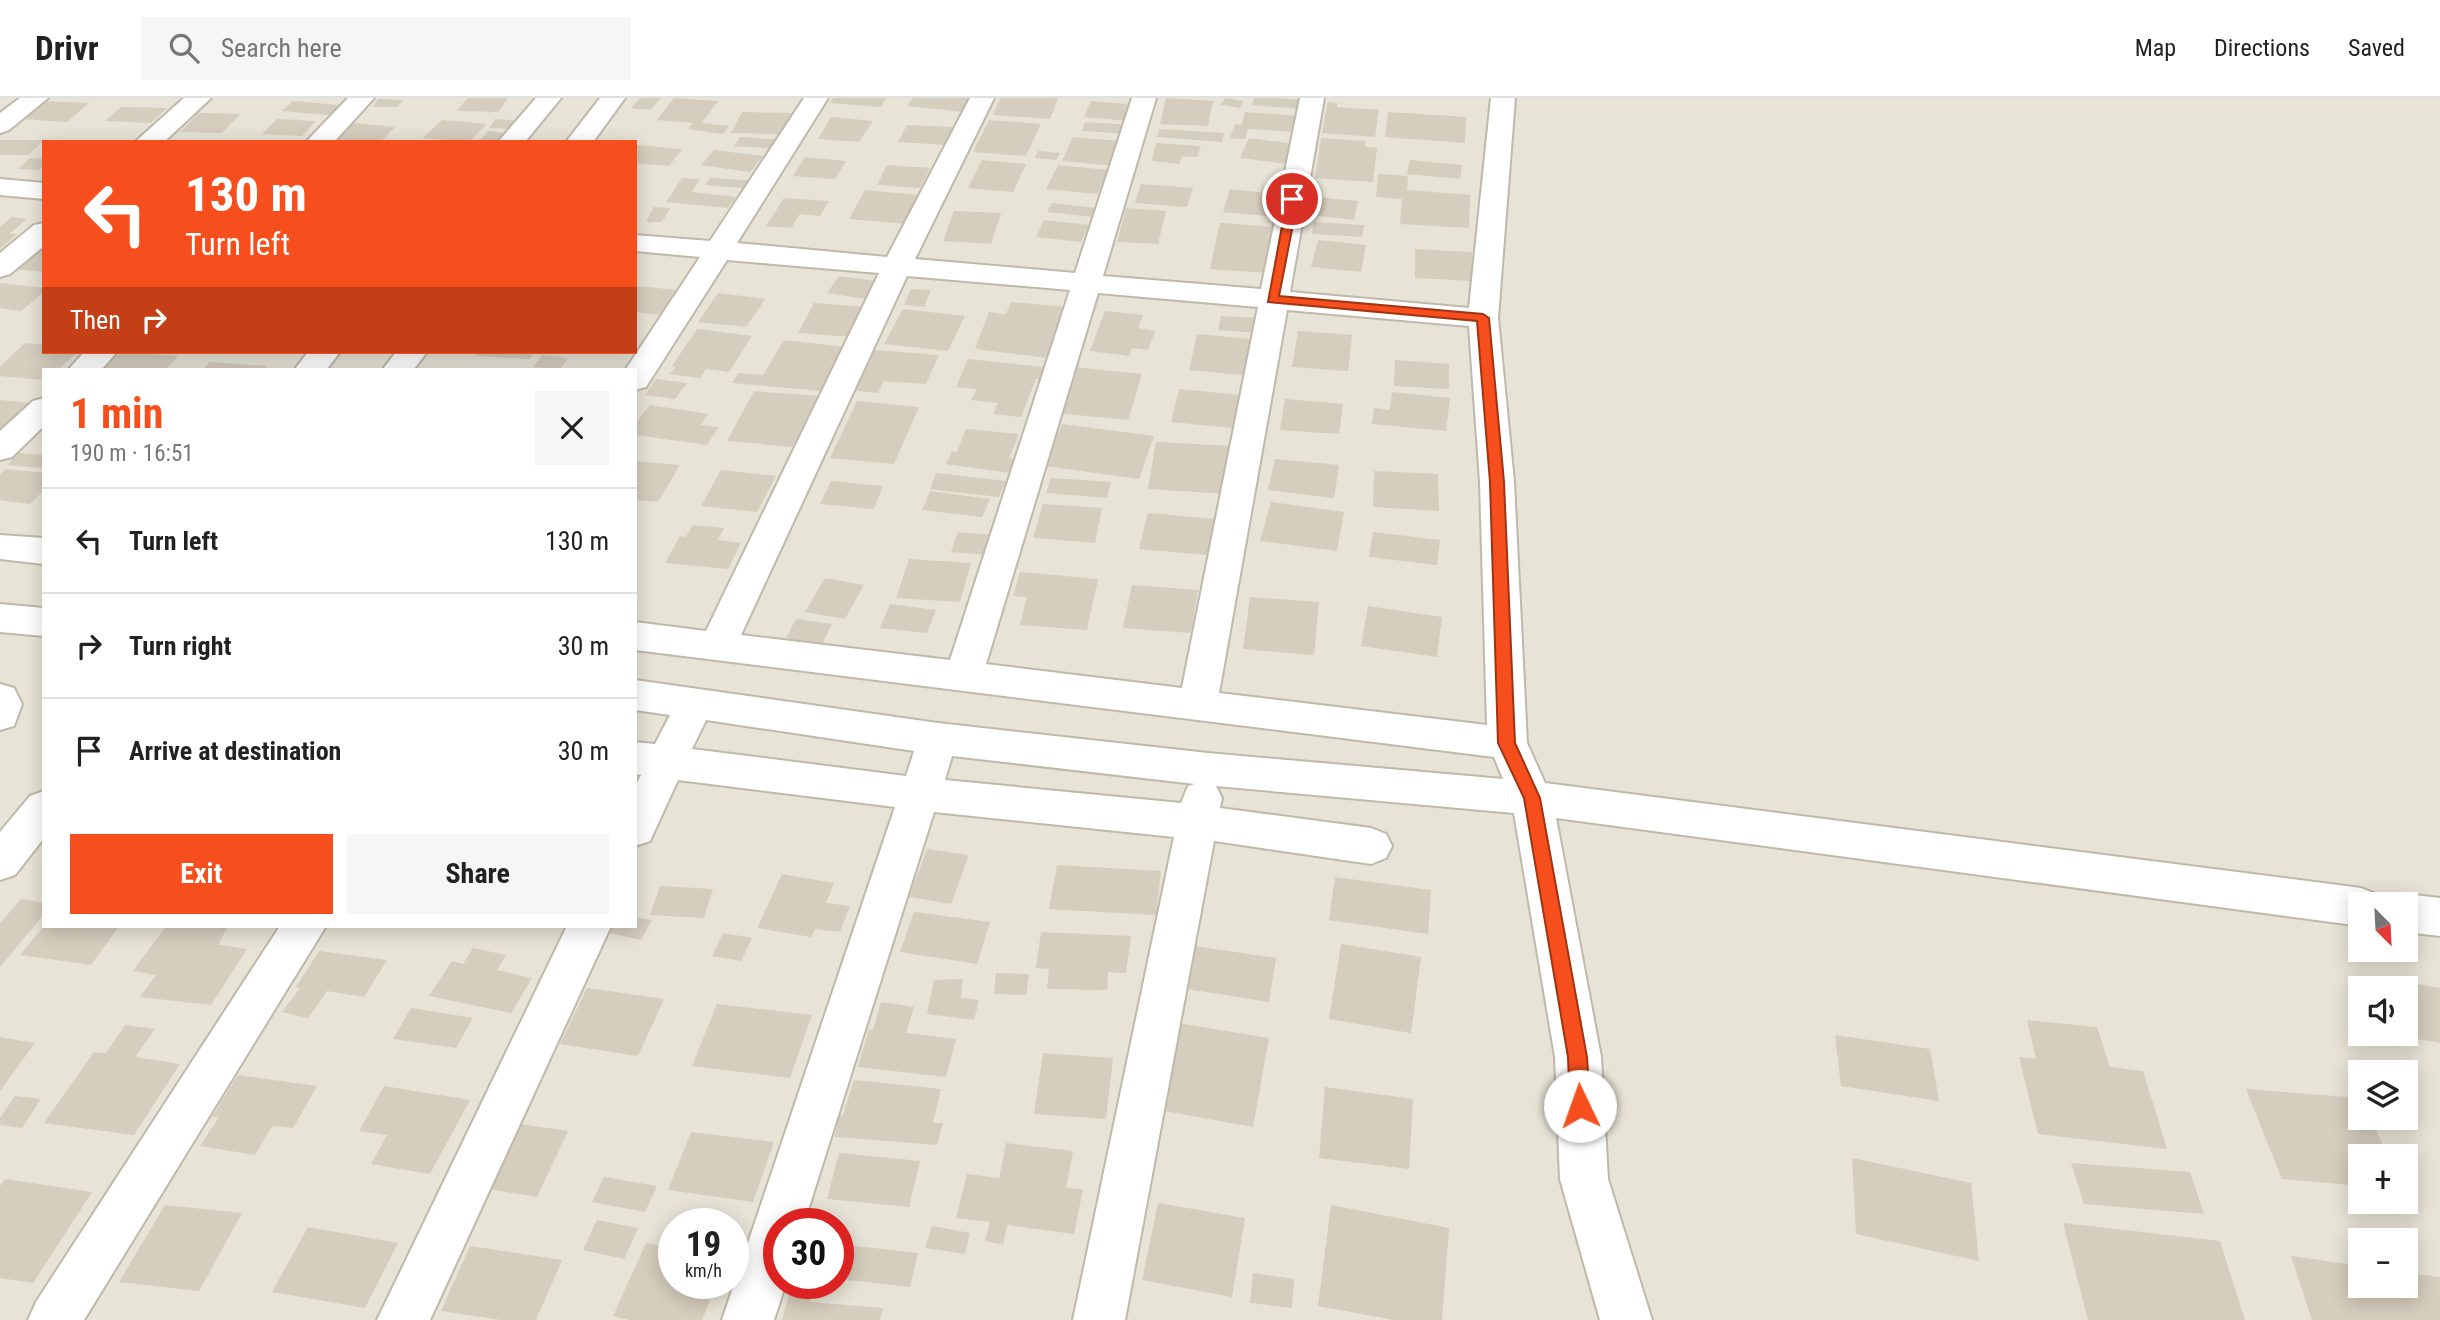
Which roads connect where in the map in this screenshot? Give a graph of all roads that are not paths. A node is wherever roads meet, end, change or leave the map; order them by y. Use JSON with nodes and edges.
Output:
{"nodes":[{"id":1,"x":36,"y":98,"type":"edge"},
{"id":2,"x":199,"y":98,"type":"edge"},
{"id":3,"x":362,"y":98,"type":"edge"},
{"id":4,"x":548,"y":98,"type":"edge"},
{"id":5,"x":613,"y":98,"type":"edge"},
{"id":6,"x":816,"y":98,"type":"edge"},
{"id":7,"x":982,"y":98,"type":"edge"},
{"id":8,"x":1144,"y":98,"type":"edge"},
{"id":9,"x":1312,"y":98,"type":"edge"},
{"id":10,"x":1503,"y":98,"type":"edge"},
{"id":11,"x":0,"y":125,"type":"edge"},
{"id":12,"x":150,"y":140,"type":"edge"},
{"id":13,"x":321,"y":140,"type":"edge"},
{"id":14,"x":513,"y":140,"type":"edge"},
{"id":15,"x":581,"y":140,"type":"edge"},
{"id":16,"x":0,"y":187,"type":"edge"},
{"id":17,"x":42,"y":191,"type":"edge"},
{"id":18,"x":42,"y":233,"type":"edge"},
{"id":19,"x":637,"y":243,"type":"edge"},
{"id":20,"x":719,"y":251,"type":"junction"},
{"id":21,"x":897,"y":266,"type":"junction"},
{"id":22,"x":0,"y":268,"type":"edge"},
{"id":23,"x":1086,"y":283,"type":"junction"},
{"id":24,"x":1273,"y":299,"type":"junction"},
{"id":25,"x":1483,"y":318,"type":"junction"},
{"id":26,"x":100,"y":354,"type":"edge"},
{"id":27,"x":324,"y":354,"type":"edge"},
{"id":28,"x":410,"y":354,"type":"edge"},
{"id":29,"x":85,"y":368,"type":"edge"},
{"id":30,"x":311,"y":368,"type":"edge"},
{"id":31,"x":399,"y":368,"type":"edge"},
{"id":32,"x":637,"y":377,"type":"edge"},
{"id":33,"x":42,"y":410,"type":"edge"},
{"id":34,"x":0,"y":449,"type":"edge"},
{"id":35,"x":0,"y":547,"type":"edge"},
{"id":36,"x":42,"y":551,"type":"edge"},
{"id":37,"x":0,"y":618,"type":"edge"},
{"id":38,"x":42,"y":622,"type":"edge"},
{"id":39,"x":637,"y":636,"type":"edge"},
{"id":40,"x":717,"y":646,"type":"junction"},
{"id":41,"x":964,"y":677,"type":"junction"},
{"id":42,"x":637,"y":695,"type":"edge"},
{"id":43,"x":0,"y":699,"type":"edge"},
{"id":44,"x":695,"y":702,"type":"junction"},
{"id":45,"x":1198,"y":705,"type":"junction"},
{"id":46,"x":0,"y":715,"type":"edge"},
{"id":47,"x":938,"y":738,"type":"junction"},
{"id":48,"x":1507,"y":743,"type":"junction"},
{"id":49,"x":651,"y":760,"type":"edge"},
{"id":50,"x":1208,"y":769,"type":"junction"},
{"id":51,"x":920,"y":794,"type":"junction"},
{"id":52,"x":1532,"y":798,"type":"junction"},
{"id":53,"x":42,"y":810,"type":"edge"},
{"id":54,"x":637,"y":820,"type":"edge"},
{"id":55,"x":1198,"y":822,"type":"junction"},
{"id":56,"x":1371,"y":845,"type":"dead end"},
{"id":57,"x":0,"y":862,"type":"edge"},
{"id":58,"x":2348,"y":905,"type":"edge"},
{"id":59,"x":2418,"y":914,"type":"edge"},
{"id":60,"x":2440,"y":917,"type":"edge"},
{"id":61,"x":303,"y":928,"type":"edge"},
{"id":62,"x":588,"y":928,"type":"edge"},
{"id":63,"x":784,"y":1208,"type":"edge"},
{"id":64,"x":763,"y":1274,"type":"edge"},
{"id":65,"x":54,"y":1320,"type":"edge"},
{"id":66,"x":403,"y":1320,"type":"edge"},
{"id":67,"x":748,"y":1320,"type":"edge"},
{"id":68,"x":1099,"y":1320,"type":"edge"},
{"id":69,"x":1626,"y":1320,"type":"edge"}],
"edges":[{"from":1,"to":11,"type":"street"},
{"from":2,"to":12,"type":"street"},
{"from":3,"to":13,"type":"street"},
{"from":4,"to":14,"type":"street"},
{"from":5,"to":15,"type":"street"},
{"from":6,"to":20,"type":"street"},
{"from":7,"to":21,"type":"street"},
{"from":8,"to":23,"type":"street"},
{"from":9,"to":24,"type":"street"},
{"from":10,"to":25,"type":"street"},
{"from":16,"to":17,"type":"street"},
{"from":18,"to":22,"type":"street"},
{"from":19,"to":20,"type":"street"},
{"from":20,"to":21,"type":"street"},
{"from":20,"to":32,"type":"street"},
{"from":21,"to":23,"type":"street"},
{"from":21,"to":40,"type":"street"},
{"from":23,"to":24,"type":"street"},
{"from":23,"to":41,"type":"street"},
{"from":24,"to":25,"type":"street"},
{"from":24,"to":45,"type":"street"},
{"from":25,"to":48,"type":"street"},
{"from":26,"to":29,"type":"street"},
{"from":27,"to":30,"type":"street"},
{"from":28,"to":31,"type":"street"},
{"from":33,"to":34,"type":"street"},
{"from":35,"to":36,"type":"street"},
{"from":37,"to":38,"type":"street"},
{"from":39,"to":40,"type":"street"},
{"from":40,"to":41,"type":"street"},
{"from":41,"to":45,"type":"street"},
{"from":42,"to":44,"type":"street"},
{"from":43,"to":46,"type":"street"},
{"from":44,"to":47,"type":"street"},
{"from":44,"to":49,"type":"street"},
{"from":45,"to":48,"type":"street"},
{"from":47,"to":50,"type":"street"},
{"from":47,"to":51,"type":"street"},
{"from":48,"to":52,"type":"street"},
{"from":49,"to":51,"type":"street"},
{"from":49,"to":54,"type":"street"},
{"from":50,"to":52,"type":"street"},
{"from":50,"to":55,"type":"street"},
{"from":51,"to":55,"type":"street"},
{"from":51,"to":63,"type":"street"},
{"from":52,"to":58,"type":"street"},
{"from":52,"to":69,"type":"street"},
{"from":53,"to":57,"type":"street"},
{"from":55,"to":56,"type":"street"},
{"from":55,"to":68,"type":"street"},
{"from":59,"to":60,"type":"street"},
{"from":61,"to":65,"type":"street"},
{"from":62,"to":66,"type":"street"},
{"from":64,"to":67,"type":"street"}]}
